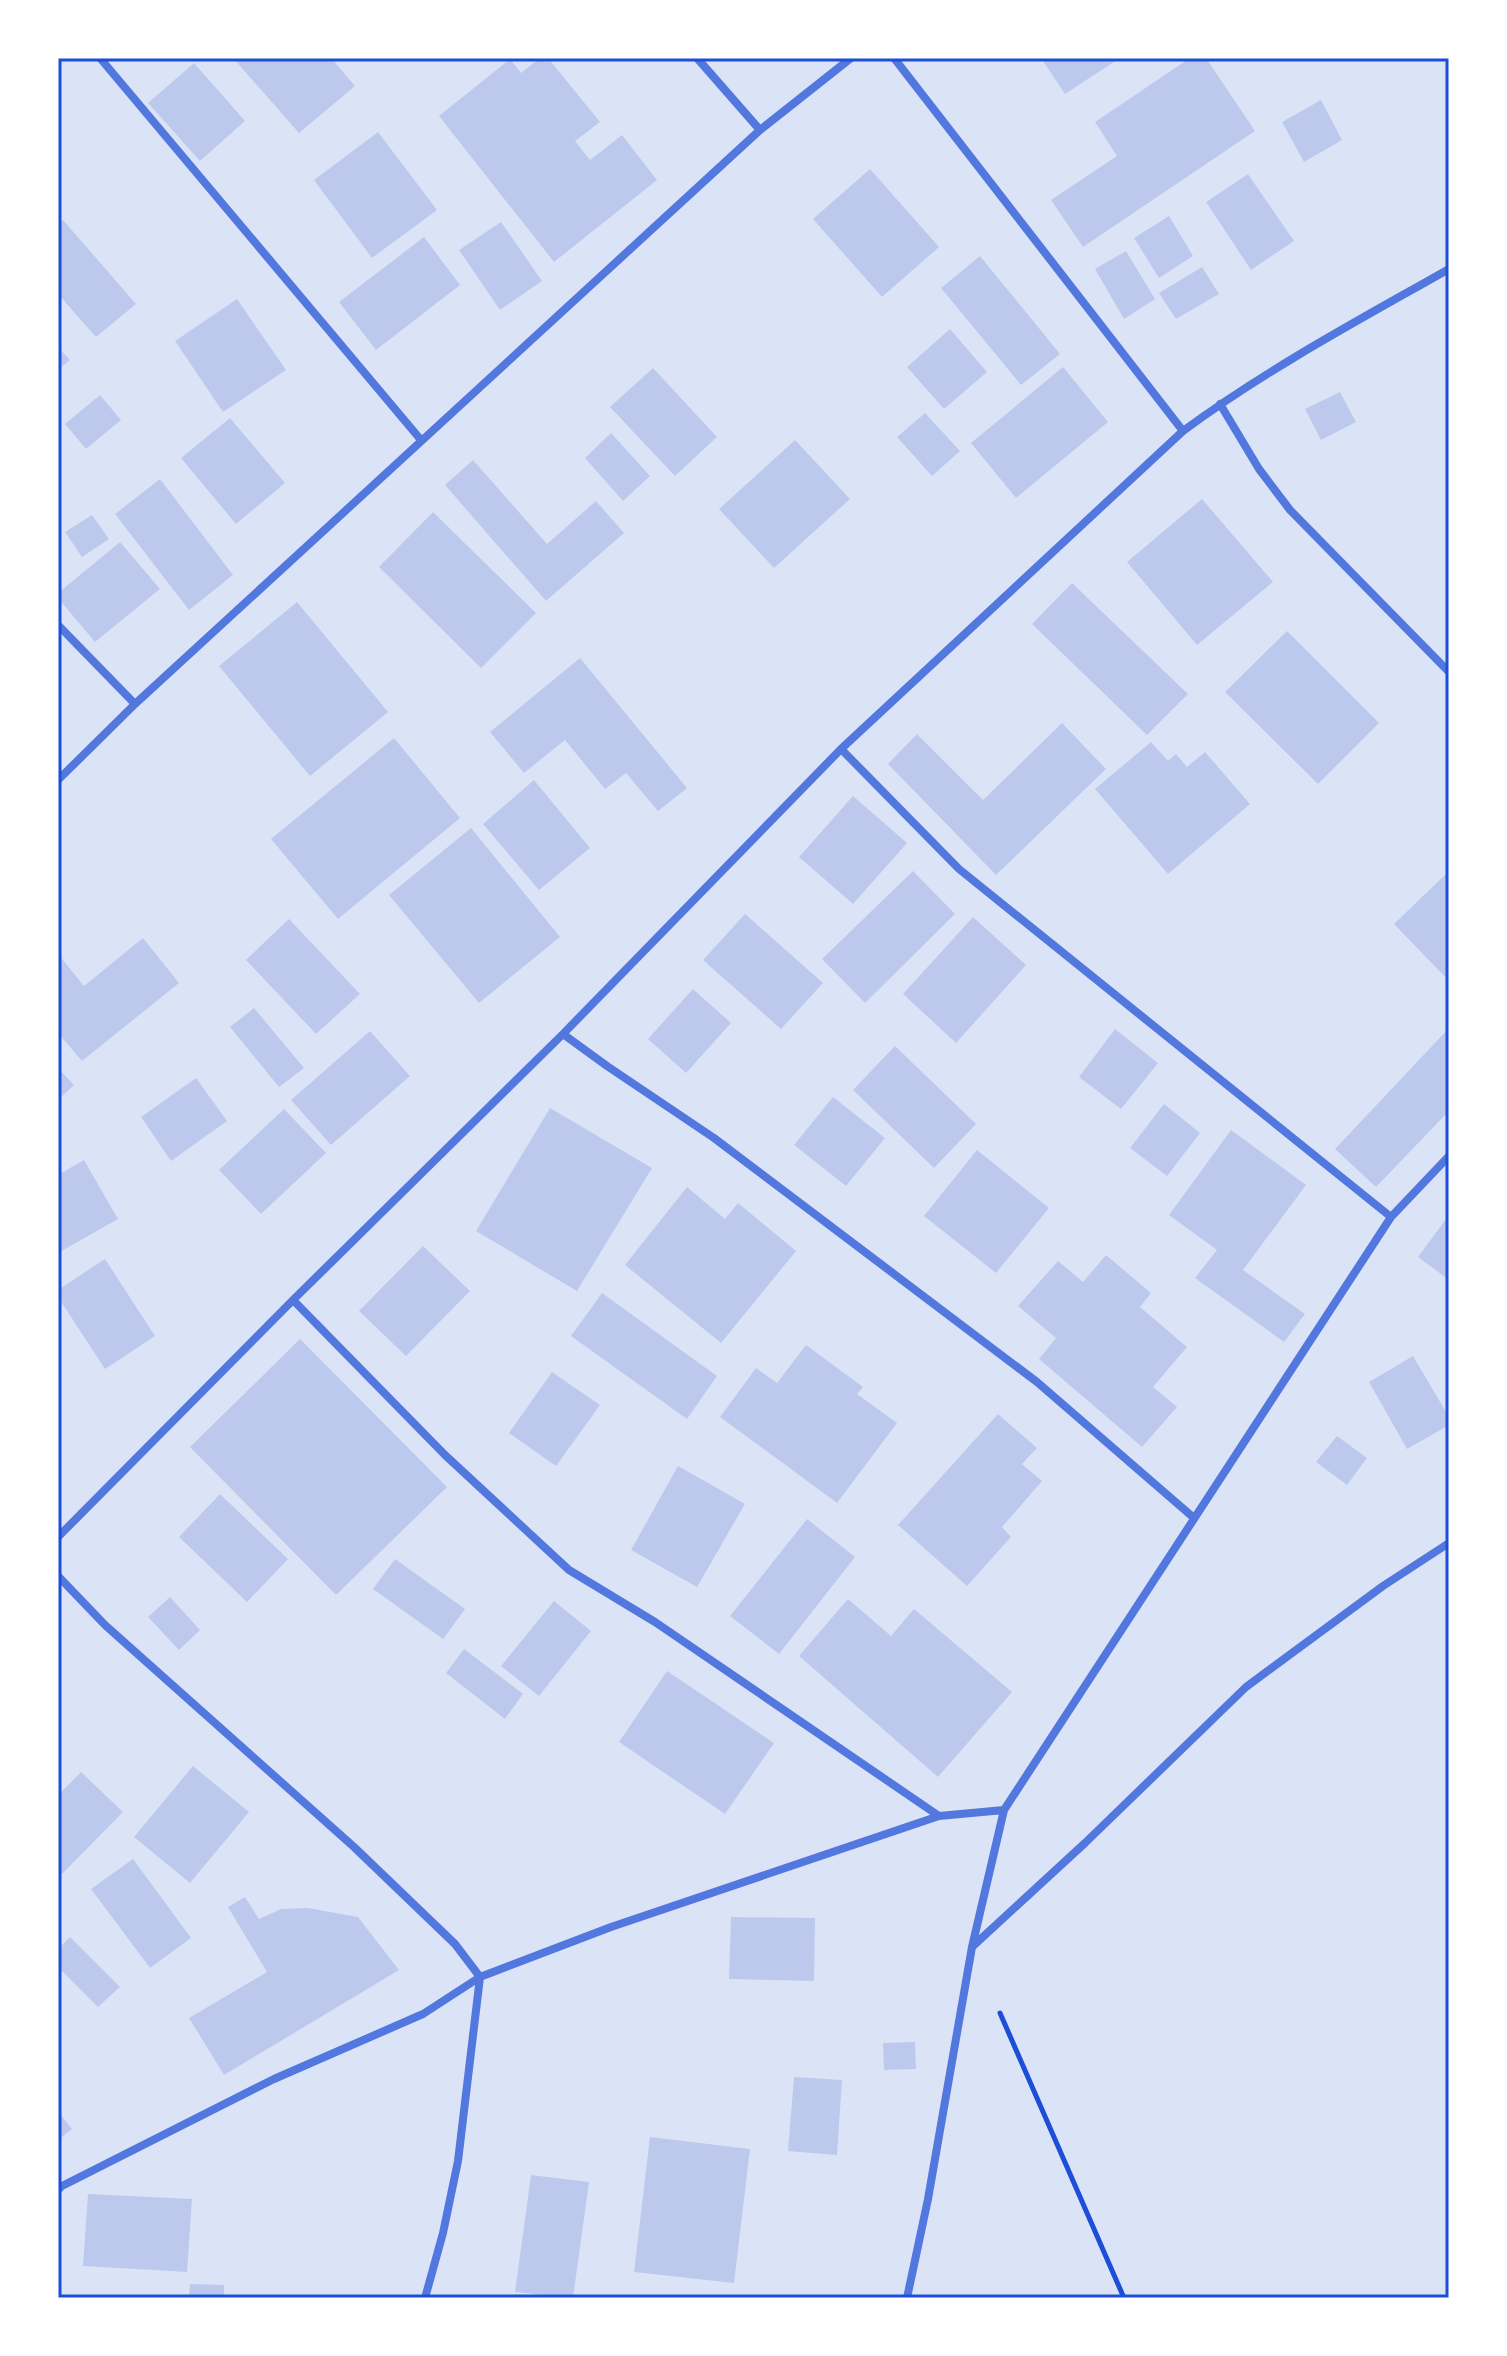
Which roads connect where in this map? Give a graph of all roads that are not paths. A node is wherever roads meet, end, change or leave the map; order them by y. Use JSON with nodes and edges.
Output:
{"nodes":[{"id":1,"x":100,"y":58,"type":"edge"},
{"id":2,"x":697,"y":58,"type":"edge"},
{"id":3,"x":851,"y":58,"type":"edge"},
{"id":4,"x":894,"y":58,"type":"edge"},
{"id":5,"x":760,"y":130,"type":"junction"},
{"id":6,"x":1449,"y":269,"type":"edge"},
{"id":7,"x":1220,"y":404,"type":"junction"},
{"id":8,"x":1183,"y":431,"type":"junction"},
{"id":9,"x":421,"y":440,"type":"junction"},
{"id":10,"x":58,"y":625,"type":"edge"},
{"id":11,"x":1449,"y":672,"type":"edge"},
{"id":12,"x":135,"y":704,"type":"junction"},
{"id":13,"x":841,"y":749,"type":"junction"},
{"id":14,"x":58,"y":780,"type":"edge"},
{"id":15,"x":563,"y":1034,"type":"junction"},
{"id":16,"x":1449,"y":1156,"type":"edge"},
{"id":17,"x":1391,"y":1217,"type":"junction"},
{"id":18,"x":293,"y":1300,"type":"junction"},
{"id":19,"x":1194,"y":1518,"type":"junction"},
{"id":20,"x":58,"y":1537,"type":"edge"},
{"id":21,"x":1449,"y":1543,"type":"edge"},
{"id":22,"x":58,"y":1576,"type":"edge"},
{"id":23,"x":1004,"y":1810,"type":"junction"},
{"id":24,"x":939,"y":1816,"type":"junction"},
{"id":25,"x":972,"y":1947,"type":"junction"},
{"id":26,"x":480,"y":1977,"type":"junction"},
{"id":27,"x":58,"y":2190,"type":"edge"},
{"id":28,"x":425,"y":2298,"type":"edge"},
{"id":29,"x":907,"y":2298,"type":"edge"}],
"edges":[{"from":1,"to":9,"type":"street"},
{"from":2,"to":5,"type":"street"},
{"from":3,"to":5,"type":"street"},
{"from":4,"to":8,"type":"street"},
{"from":5,"to":9,"type":"street"},
{"from":6,"to":7,"type":"street"},
{"from":7,"to":8,"type":"street"},
{"from":7,"to":11,"type":"street"},
{"from":8,"to":13,"type":"street"},
{"from":9,"to":12,"type":"street"},
{"from":10,"to":12,"type":"street"},
{"from":12,"to":14,"type":"street"},
{"from":13,"to":15,"type":"street"},
{"from":13,"to":17,"type":"street"},
{"from":15,"to":18,"type":"street"},
{"from":15,"to":19,"type":"street"},
{"from":16,"to":17,"type":"street"},
{"from":17,"to":19,"type":"street"},
{"from":18,"to":20,"type":"street"},
{"from":18,"to":24,"type":"street"},
{"from":19,"to":23,"type":"street"},
{"from":21,"to":25,"type":"street"},
{"from":22,"to":26,"type":"street"},
{"from":23,"to":24,"type":"street"},
{"from":23,"to":25,"type":"street"},
{"from":24,"to":26,"type":"street"},
{"from":25,"to":29,"type":"street"},
{"from":26,"to":27,"type":"street"},
{"from":26,"to":28,"type":"street"}]}
